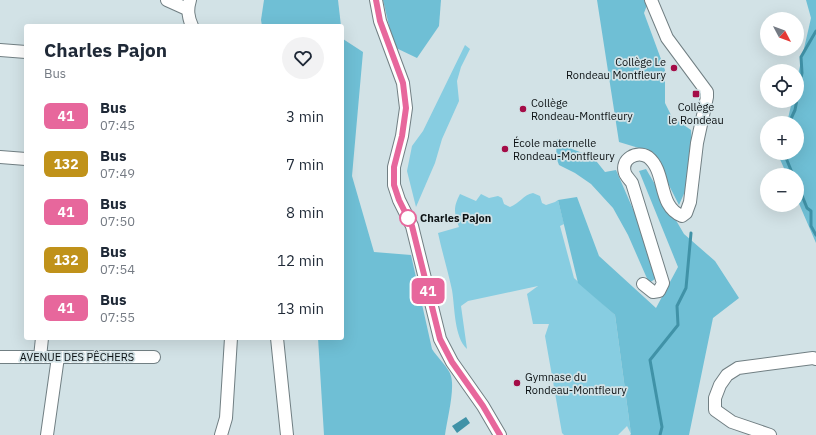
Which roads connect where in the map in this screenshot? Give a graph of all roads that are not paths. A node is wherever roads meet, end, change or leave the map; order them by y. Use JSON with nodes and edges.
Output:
{"nodes":[{"id":1,"x":167,"y":0,"type":"edge"},
{"id":2,"x":376,"y":0,"type":"edge"},
{"id":3,"x":651,"y":0,"type":"edge"},
{"id":4,"x":189,"y":4,"type":"edge"},
{"id":5,"x":191,"y":24,"type":"edge"},
{"id":6,"x":0,"y":50,"type":"edge"},
{"id":7,"x":24,"y":52,"type":"edge"},
{"id":8,"x":0,"y":157,"type":"edge"},
{"id":9,"x":24,"y":159,"type":"edge"},
{"id":10,"x":643,"y":284,"type":"dead end"},
{"id":11,"x":42,"y":340,"type":"edge"},
{"id":12,"x":231,"y":340,"type":"edge"},
{"id":13,"x":277,"y":340,"type":"edge"},
{"id":14,"x":58,"y":356,"type":"junction"},
{"id":15,"x":0,"y":357,"type":"edge"},
{"id":16,"x":40,"y":357,"type":"junction"},
{"id":17,"x":154,"y":357,"type":"dead end"},
{"id":18,"x":816,"y":359,"type":"edge"},
{"id":19,"x":47,"y":435,"type":"edge"},
{"id":20,"x":221,"y":435,"type":"edge"},
{"id":21,"x":287,"y":435,"type":"edge"},
{"id":22,"x":500,"y":435,"type":"edge"},
{"id":23,"x":770,"y":435,"type":"edge"}],
"edges":[{"from":1,"to":4,"type":"street"},
{"from":2,"to":22,"type":"street"},
{"from":3,"to":10,"type":"street"},
{"from":4,"to":5,"type":"street"},
{"from":6,"to":7,"type":"street"},
{"from":8,"to":9,"type":"street"},
{"from":11,"to":16,"type":"street"},
{"from":12,"to":20,"type":"street"},
{"from":13,"to":21,"type":"street"},
{"from":14,"to":16,"type":"street","name":"AVENUE DES PÊCHERS"},
{"from":14,"to":17,"type":"street","name":"AVENUE DES PÊCHERS"},
{"from":14,"to":19,"type":"street"},
{"from":15,"to":16,"type":"street","name":"AVENUE DES PÊCHERS"},
{"from":18,"to":23,"type":"street"}]}
